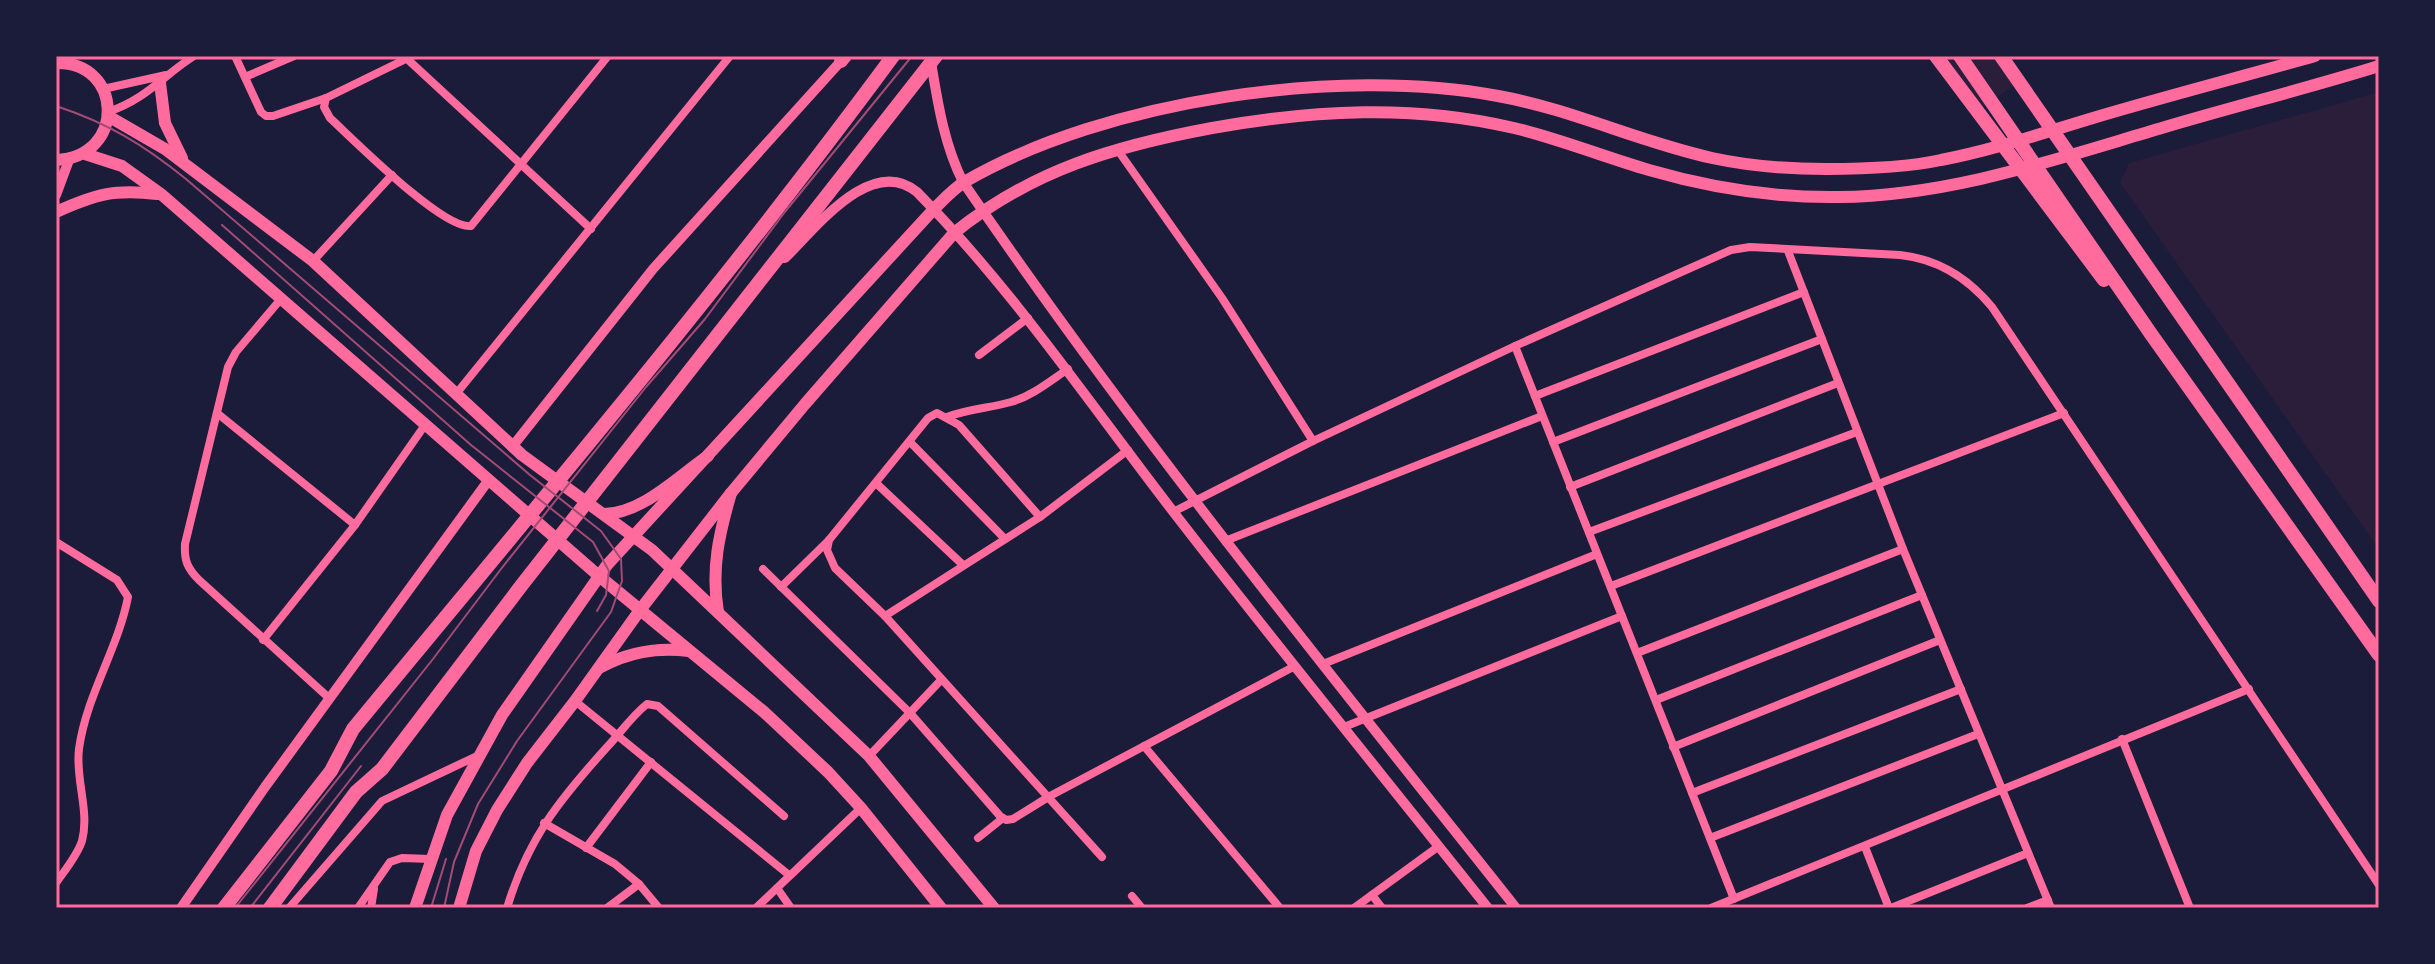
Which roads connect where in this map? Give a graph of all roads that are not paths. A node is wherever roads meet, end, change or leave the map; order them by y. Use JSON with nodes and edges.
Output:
{"nodes":[{"id":1,"x":194,"y":56,"type":"edge"},
{"id":2,"x":235,"y":56,"type":"edge"},
{"id":3,"x":294,"y":56,"type":"edge"},
{"id":4,"x":608,"y":56,"type":"edge"},
{"id":5,"x":730,"y":56,"type":"edge"},
{"id":6,"x":893,"y":56,"type":"edge"},
{"id":7,"x":1936,"y":56,"type":"edge"},
{"id":8,"x":1960,"y":56,"type":"edge"},
{"id":9,"x":2001,"y":56,"type":"edge"},
{"id":10,"x":2315,"y":56,"type":"edge"},
{"id":11,"x":407,"y":57,"type":"edge"},
{"id":12,"x":841,"y":58,"type":"edge"},
{"id":13,"x":934,"y":59,"type":"edge"},
{"id":14,"x":62,"y":60,"type":"edge"},
{"id":15,"x":2379,"y":66,"type":"edge"},
{"id":16,"x":245,"y":77,"type":"junction"},
{"id":17,"x":163,"y":79,"type":"junction"},
{"id":18,"x":103,"y":89,"type":"junction"},
{"id":19,"x":1459,"y":90,"type":"junction"},
{"id":20,"x":326,"y":98,"type":"junction"},
{"id":21,"x":108,"y":114,"type":"junction"},
{"id":22,"x":1454,"y":117,"type":"junction"},
{"id":23,"x":1117,"y":149,"type":"junction"},
{"id":24,"x":85,"y":154,"type":"junction"},
{"id":25,"x":62,"y":160,"type":"edge"},
{"id":26,"x":521,"y":162,"type":"junction"},
{"id":27,"x":186,"y":164,"type":"junction"},
{"id":28,"x":392,"y":175,"type":"junction"},
{"id":29,"x":963,"y":182,"type":"junction"},
{"id":30,"x":161,"y":194,"type":"junction"},
{"id":31,"x":56,"y":195,"type":"edge"},
{"id":32,"x":934,"y":209,"type":"junction"},
{"id":33,"x":982,"y":210,"type":"junction"},
{"id":34,"x":56,"y":212,"type":"edge"},
{"id":35,"x":591,"y":229,"type":"junction"},
{"id":36,"x":954,"y":233,"type":"junction"},
{"id":37,"x":1788,"y":251,"type":"junction"},
{"id":38,"x":313,"y":261,"type":"junction"},
{"id":39,"x":763,"y":278,"type":"junction"},
{"id":40,"x":1804,"y":292,"type":"junction"},
{"id":41,"x":280,"y":300,"type":"junction"},
{"id":42,"x":1028,"y":318,"type":"junction"},
{"id":43,"x":2151,"y":334,"type":"junction"},
{"id":44,"x":1822,"y":339,"type":"junction"},
{"id":45,"x":1515,"y":346,"type":"junction"},
{"id":46,"x":979,"y":355,"type":"dead end"},
{"id":47,"x":1068,"y":369,"type":"junction"},
{"id":48,"x":1838,"y":383,"type":"junction"},
{"id":49,"x":456,"y":394,"type":"junction"},
{"id":50,"x":1535,"y":396,"type":"junction"},
{"id":51,"x":217,"y":413,"type":"junction"},
{"id":52,"x":2064,"y":413,"type":"junction"},
{"id":53,"x":1542,"y":416,"type":"junction"},
{"id":54,"x":947,"y":417,"type":"junction"},
{"id":55,"x":425,"y":425,"type":"junction"},
{"id":56,"x":1857,"y":432,"type":"junction"},
{"id":57,"x":1313,"y":441,"type":"junction"},
{"id":58,"x":910,"y":442,"type":"junction"},
{"id":59,"x":1553,"y":442,"type":"junction"},
{"id":60,"x":512,"y":447,"type":"junction"},
{"id":61,"x":1128,"y":450,"type":"junction"},
{"id":62,"x":708,"y":456,"type":"junction"},
{"id":63,"x":488,"y":481,"type":"junction"},
{"id":64,"x":877,"y":484,"type":"junction"},
{"id":65,"x":1879,"y":486,"type":"junction"},
{"id":66,"x":1570,"y":487,"type":"junction"},
{"id":67,"x":731,"y":493,"type":"junction"},
{"id":68,"x":1193,"y":501,"type":"junction"},
{"id":69,"x":1173,"y":512,"type":"junction"},
{"id":70,"x":604,"y":514,"type":"junction"},
{"id":71,"x":1040,"y":517,"type":"junction"},
{"id":72,"x":355,"y":525,"type":"junction"},
{"id":73,"x":1589,"y":532,"type":"junction"},
{"id":74,"x":634,"y":535,"type":"junction"},
{"id":75,"x":1005,"y":539,"type":"junction"},
{"id":76,"x":829,"y":540,"type":"junction"},
{"id":77,"x":1225,"y":541,"type":"junction"},
{"id":78,"x":56,"y":542,"type":"edge"},
{"id":79,"x":1903,"y":549,"type":"junction"},
{"id":80,"x":1597,"y":554,"type":"junction"},
{"id":81,"x":963,"y":565,"type":"junction"},
{"id":82,"x":672,"y":568,"type":"junction"},
{"id":83,"x":763,"y":569,"type":"dead end"},
{"id":84,"x":599,"y":576,"type":"junction"},
{"id":85,"x":1611,"y":586,"type":"junction"},
{"id":86,"x":781,"y":587,"type":"junction"},
{"id":87,"x":1922,"y":595,"type":"junction"},
{"id":88,"x":2379,"y":601,"type":"edge"},
{"id":89,"x":640,"y":610,"type":"junction"},
{"id":90,"x":718,"y":612,"type":"junction"},
{"id":91,"x":885,"y":616,"type":"junction"},
{"id":92,"x":1622,"y":616,"type":"junction"},
{"id":93,"x":263,"y":640,"type":"junction"},
{"id":94,"x":1940,"y":640,"type":"junction"},
{"id":95,"x":689,"y":651,"type":"junction"},
{"id":96,"x":1637,"y":653,"type":"junction"},
{"id":97,"x":2379,"y":655,"type":"edge"},
{"id":98,"x":1323,"y":664,"type":"junction"},
{"id":99,"x":1295,"y":666,"type":"junction"},
{"id":100,"x":599,"y":668,"type":"junction"},
{"id":101,"x":941,"y":680,"type":"junction"},
{"id":102,"x":1961,"y":689,"type":"junction"},
{"id":103,"x":2249,"y":689,"type":"junction"},
{"id":104,"x":329,"y":698,"type":"junction"},
{"id":105,"x":1656,"y":700,"type":"junction"},
{"id":106,"x":575,"y":701,"type":"junction"},
{"id":107,"x":910,"y":713,"type":"junction"},
{"id":108,"x":1366,"y":719,"type":"junction"},
{"id":109,"x":1344,"y":727,"type":"junction"},
{"id":110,"x":618,"y":734,"type":"junction"},
{"id":111,"x":1978,"y":734,"type":"junction"},
{"id":112,"x":2122,"y":739,"type":"junction"},
{"id":113,"x":1144,"y":746,"type":"junction"},
{"id":114,"x":1673,"y":747,"type":"junction"},
{"id":115,"x":480,"y":754,"type":"junction"},
{"id":116,"x":869,"y":756,"type":"junction"},
{"id":117,"x":651,"y":762,"type":"junction"},
{"id":118,"x":2002,"y":790,"type":"junction"},
{"id":119,"x":1692,"y":793,"type":"junction"},
{"id":120,"x":1050,"y":796,"type":"junction"},
{"id":121,"x":861,"y":808,"type":"junction"},
{"id":122,"x":784,"y":816,"type":"dead end"},
{"id":123,"x":1003,"y":818,"type":"junction"},
{"id":124,"x":544,"y":823,"type":"junction"},
{"id":125,"x":978,"y":838,"type":"dead end"},
{"id":126,"x":1710,"y":838,"type":"junction"},
{"id":127,"x":1439,"y":846,"type":"junction"},
{"id":128,"x":1865,"y":847,"type":"junction"},
{"id":129,"x":586,"y":848,"type":"junction"},
{"id":130,"x":2028,"y":853,"type":"junction"},
{"id":131,"x":1102,"y":857,"type":"dead end"},
{"id":132,"x":431,"y":859,"type":"junction"},
{"id":133,"x":789,"y":875,"type":"junction"},
{"id":134,"x":56,"y":883,"type":"edge"},
{"id":135,"x":639,"y":884,"type":"junction"},
{"id":136,"x":374,"y":885,"type":"junction"},
{"id":137,"x":2379,"y":885,"type":"edge"},
{"id":138,"x":777,"y":888,"type":"junction"},
{"id":139,"x":1372,"y":895,"type":"junction"},
{"id":140,"x":1132,"y":896,"type":"dead end"},
{"id":141,"x":1734,"y":899,"type":"junction"},
{"id":142,"x":2049,"y":904,"type":"edge"},
{"id":143,"x":181,"y":908,"type":"edge"},
{"id":144,"x":224,"y":908,"type":"edge"},
{"id":145,"x":270,"y":908,"type":"edge"},
{"id":146,"x":289,"y":908,"type":"edge"},
{"id":147,"x":358,"y":908,"type":"edge"},
{"id":148,"x":371,"y":908,"type":"edge"},
{"id":149,"x":415,"y":908,"type":"edge"},
{"id":150,"x":459,"y":908,"type":"edge"},
{"id":151,"x":507,"y":908,"type":"edge"},
{"id":152,"x":607,"y":908,"type":"edge"},
{"id":153,"x":659,"y":908,"type":"edge"},
{"id":154,"x":756,"y":908,"type":"edge"},
{"id":155,"x":791,"y":908,"type":"edge"},
{"id":156,"x":941,"y":908,"type":"edge"},
{"id":157,"x":994,"y":908,"type":"edge"},
{"id":158,"x":1142,"y":908,"type":"edge"},
{"id":159,"x":1280,"y":908,"type":"edge"},
{"id":160,"x":1354,"y":908,"type":"edge"},
{"id":161,"x":1382,"y":908,"type":"edge"},
{"id":162,"x":1488,"y":908,"type":"edge"},
{"id":163,"x":1516,"y":908,"type":"edge"},
{"id":164,"x":1711,"y":908,"type":"edge"},
{"id":165,"x":1890,"y":908,"type":"edge"},
{"id":166,"x":2027,"y":908,"type":"edge"},
{"id":167,"x":2190,"y":908,"type":"edge"}],
"edges":[{"from":1,"to":17,"type":"street"},
{"from":2,"to":16,"type":"street"},
{"from":3,"to":16,"type":"street"},
{"from":4,"to":26,"type":"street"},
{"from":5,"to":35,"type":"street"},
{"from":6,"to":144,"type":"highway"},
{"from":7,"to":43,"type":"highway"},
{"from":8,"to":43,"type":"highway"},
{"from":9,"to":88,"type":"highway"},
{"from":10,"to":19,"type":"main road"},
{"from":11,"to":20,"type":"street"},
{"from":11,"to":26,"type":"street"},
{"from":12,"to":60,"type":"street"},
{"from":13,"to":29,"type":"street"},
{"from":13,"to":39,"type":"highway"},
{"from":14,"to":18,"type":"main road"},
{"from":15,"to":22,"type":"main road"},
{"from":16,"to":20,"type":"street"},
{"from":17,"to":18,"type":"street"},
{"from":17,"to":21,"type":"street"},
{"from":17,"to":27,"type":"main road"},
{"from":18,"to":21,"type":"main road"},
{"from":19,"to":22,"type":"main road"},
{"from":19,"to":29,"type":"main road"},
{"from":20,"to":28,"type":"street"},
{"from":21,"to":24,"type":"main road"},
{"from":21,"to":27,"type":"main road"},
{"from":22,"to":23,"type":"main road"},
{"from":23,"to":33,"type":"main road"},
{"from":23,"to":57,"type":"street"},
{"from":24,"to":25,"type":"main road"},
{"from":24,"to":30,"type":"main road"},
{"from":25,"to":31,"type":"street"},
{"from":26,"to":28,"type":"street"},
{"from":26,"to":35,"type":"street"},
{"from":27,"to":38,"type":"main road"},
{"from":28,"to":38,"type":"street"},
{"from":29,"to":32,"type":"main road"},
{"from":29,"to":33,"type":"street"},
{"from":30,"to":34,"type":"main road"},
{"from":30,"to":41,"type":"main road"},
{"from":32,"to":36,"type":"street"},
{"from":32,"to":39,"type":"street"},
{"from":32,"to":62,"type":"main road"},
{"from":33,"to":36,"type":"main road"},
{"from":33,"to":68,"type":"street"},
{"from":35,"to":49,"type":"street"},
{"from":36,"to":42,"type":"street"},
{"from":36,"to":67,"type":"main road"},
{"from":37,"to":40,"type":"street"},
{"from":37,"to":45,"type":"street"},
{"from":37,"to":52,"type":"street"},
{"from":38,"to":49,"type":"main road"},
{"from":39,"to":145,"type":"highway"},
{"from":40,"to":44,"type":"street"},
{"from":40,"to":50,"type":"street"},
{"from":41,"to":51,"type":"street"},
{"from":41,"to":55,"type":"main road"},
{"from":42,"to":46,"type":"street"},
{"from":42,"to":47,"type":"street"},
{"from":43,"to":97,"type":"highway"},
{"from":44,"to":48,"type":"street"},
{"from":44,"to":59,"type":"street"},
{"from":45,"to":50,"type":"street"},
{"from":45,"to":57,"type":"street"},
{"from":47,"to":54,"type":"street"},
{"from":47,"to":61,"type":"street"},
{"from":48,"to":56,"type":"street"},
{"from":48,"to":66,"type":"street"},
{"from":49,"to":60,"type":"main road"},
{"from":50,"to":53,"type":"street"},
{"from":51,"to":72,"type":"street"},
{"from":51,"to":93,"type":"street"},
{"from":52,"to":65,"type":"street"},
{"from":52,"to":103,"type":"street"},
{"from":53,"to":59,"type":"street"},
{"from":53,"to":77,"type":"street"},
{"from":54,"to":58,"type":"street"},
{"from":54,"to":71,"type":"street"},
{"from":55,"to":63,"type":"main road"},
{"from":55,"to":72,"type":"street"},
{"from":56,"to":65,"type":"street"},
{"from":56,"to":73,"type":"street"},
{"from":57,"to":68,"type":"street"},
{"from":58,"to":64,"type":"street"},
{"from":58,"to":75,"type":"street"},
{"from":59,"to":66,"type":"street"},
{"from":60,"to":70,"type":"main road"},
{"from":61,"to":69,"type":"street"},
{"from":61,"to":71,"type":"street"},
{"from":62,"to":70,"type":"main road"},
{"from":62,"to":74,"type":"main road"},
{"from":63,"to":84,"type":"main road"},
{"from":63,"to":104,"type":"street"},
{"from":64,"to":76,"type":"street"},
{"from":64,"to":81,"type":"street"},
{"from":65,"to":79,"type":"street"},
{"from":65,"to":85,"type":"street"},
{"from":66,"to":73,"type":"street"},
{"from":67,"to":82,"type":"main road"},
{"from":67,"to":90,"type":"main road"},
{"from":68,"to":69,"type":"street"},
{"from":68,"to":77,"type":"street"},
{"from":69,"to":99,"type":"street"},
{"from":70,"to":74,"type":"main road"},
{"from":71,"to":75,"type":"street"},
{"from":72,"to":93,"type":"street"},
{"from":73,"to":80,"type":"street"},
{"from":74,"to":82,"type":"main road"},
{"from":74,"to":84,"type":"main road"},
{"from":75,"to":81,"type":"street"},
{"from":76,"to":86,"type":"street"},
{"from":76,"to":91,"type":"street"},
{"from":77,"to":98,"type":"street"},
{"from":78,"to":134,"type":"street"},
{"from":79,"to":87,"type":"street"},
{"from":79,"to":96,"type":"street"},
{"from":80,"to":85,"type":"street"},
{"from":80,"to":98,"type":"street"},
{"from":81,"to":91,"type":"street"},
{"from":82,"to":89,"type":"main road"},
{"from":82,"to":90,"type":"main road"},
{"from":83,"to":86,"type":"street"},
{"from":84,"to":89,"type":"main road"},
{"from":84,"to":115,"type":"main road"},
{"from":85,"to":92,"type":"street"},
{"from":86,"to":107,"type":"street"},
{"from":87,"to":94,"type":"street"},
{"from":87,"to":105,"type":"street"},
{"from":89,"to":95,"type":"main road"},
{"from":89,"to":100,"type":"main road"},
{"from":90,"to":116,"type":"main road"},
{"from":91,"to":101,"type":"street"},
{"from":92,"to":96,"type":"street"},
{"from":92,"to":108,"type":"street"},
{"from":93,"to":104,"type":"street"},
{"from":94,"to":102,"type":"street"},
{"from":94,"to":114,"type":"street"},
{"from":95,"to":100,"type":"main road"},
{"from":95,"to":121,"type":"main road"},
{"from":96,"to":105,"type":"street"},
{"from":98,"to":108,"type":"street"},
{"from":99,"to":109,"type":"street"},
{"from":99,"to":113,"type":"street"},
{"from":100,"to":106,"type":"main road"},
{"from":101,"to":107,"type":"street"},
{"from":101,"to":120,"type":"street"},
{"from":102,"to":111,"type":"street"},
{"from":102,"to":119,"type":"street"},
{"from":103,"to":112,"type":"street"},
{"from":103,"to":137,"type":"street"},
{"from":104,"to":143,"type":"street"},
{"from":105,"to":114,"type":"street"},
{"from":106,"to":110,"type":"street"},
{"from":106,"to":150,"type":"main road"},
{"from":107,"to":116,"type":"street"},
{"from":107,"to":123,"type":"street"},
{"from":108,"to":109,"type":"street"},
{"from":108,"to":163,"type":"street"},
{"from":109,"to":127,"type":"street"},
{"from":110,"to":117,"type":"street"},
{"from":110,"to":122,"type":"street"},
{"from":110,"to":124,"type":"street"},
{"from":111,"to":118,"type":"street"},
{"from":111,"to":126,"type":"street"},
{"from":112,"to":118,"type":"street"},
{"from":112,"to":167,"type":"street"},
{"from":113,"to":120,"type":"street"},
{"from":113,"to":159,"type":"street"},
{"from":114,"to":119,"type":"street"},
{"from":115,"to":132,"type":"main road"},
{"from":115,"to":146,"type":"street"},
{"from":116,"to":157,"type":"main road"},
{"from":117,"to":129,"type":"street"},
{"from":117,"to":133,"type":"street"},
{"from":118,"to":128,"type":"street"},
{"from":118,"to":130,"type":"street"},
{"from":119,"to":126,"type":"street"},
{"from":120,"to":123,"type":"street"},
{"from":120,"to":131,"type":"street"},
{"from":121,"to":133,"type":"street"},
{"from":121,"to":156,"type":"main road"},
{"from":123,"to":125,"type":"street"},
{"from":124,"to":129,"type":"street"},
{"from":124,"to":151,"type":"street"},
{"from":126,"to":141,"type":"street"},
{"from":127,"to":139,"type":"street"},
{"from":127,"to":162,"type":"street"},
{"from":128,"to":141,"type":"street"},
{"from":128,"to":165,"type":"street"},
{"from":129,"to":135,"type":"street"},
{"from":130,"to":142,"type":"street"},
{"from":130,"to":165,"type":"street"},
{"from":132,"to":136,"type":"street"},
{"from":132,"to":149,"type":"main road"},
{"from":133,"to":138,"type":"street"},
{"from":135,"to":152,"type":"street"},
{"from":135,"to":153,"type":"street"},
{"from":136,"to":147,"type":"street"},
{"from":136,"to":148,"type":"street"},
{"from":138,"to":154,"type":"street"},
{"from":138,"to":155,"type":"street"},
{"from":139,"to":160,"type":"street"},
{"from":139,"to":161,"type":"street"},
{"from":140,"to":158,"type":"street"},
{"from":141,"to":164,"type":"street"},
{"from":142,"to":166,"type":"street"}]}
